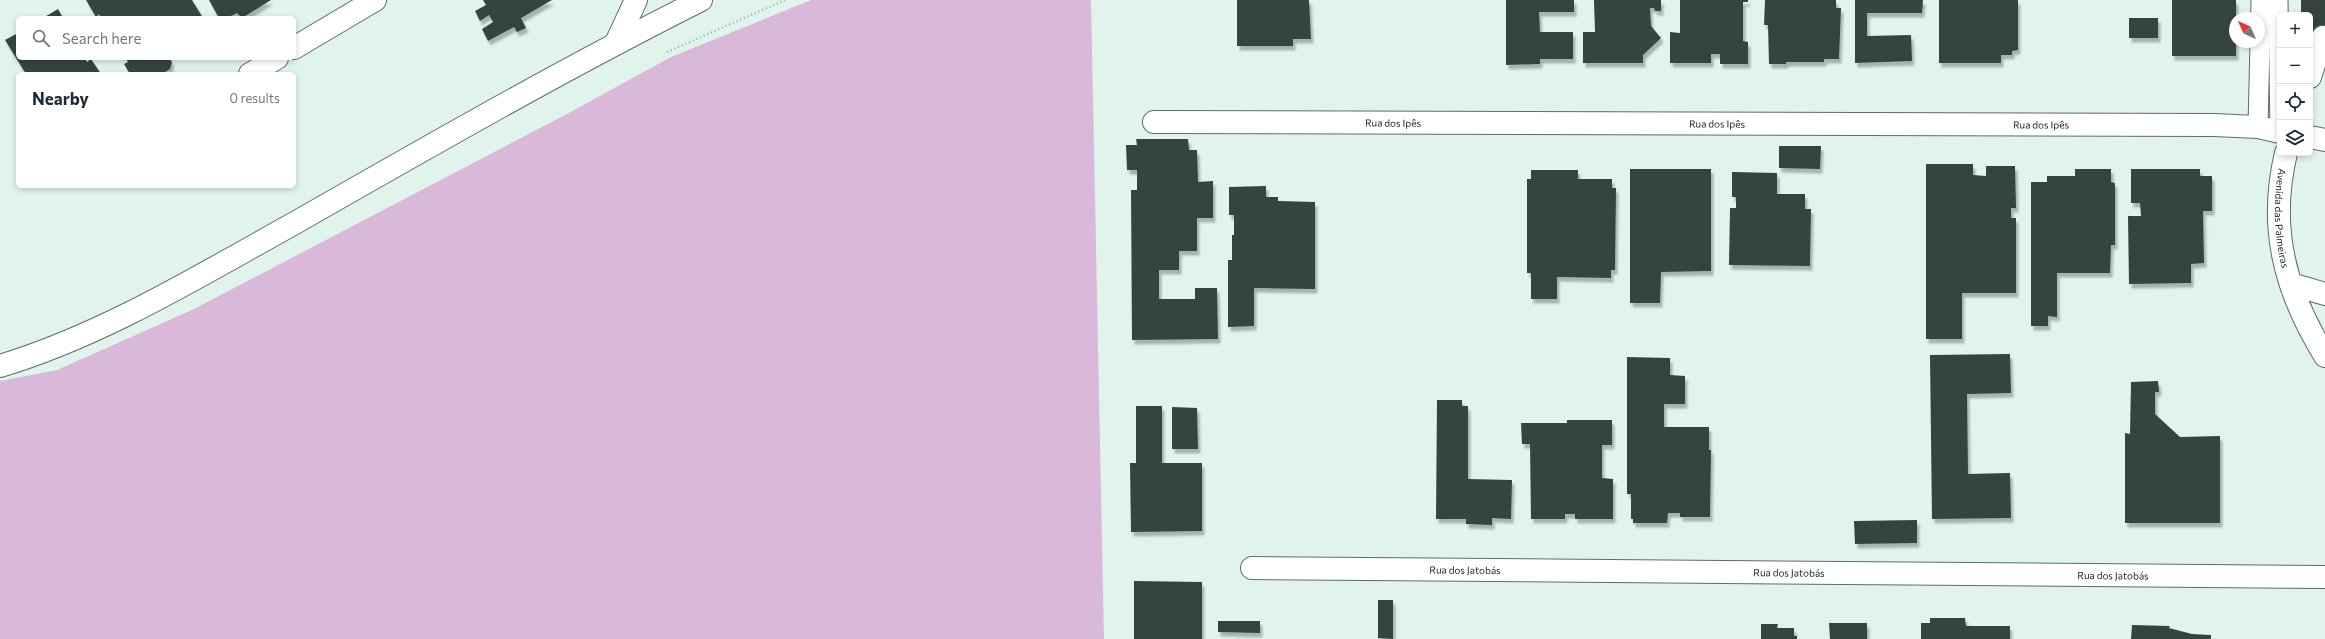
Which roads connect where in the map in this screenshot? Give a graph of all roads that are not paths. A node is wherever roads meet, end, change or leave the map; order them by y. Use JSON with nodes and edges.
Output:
{"nodes":[{"id":1,"x":375,"y":0,"type":"edge"},
{"id":2,"x":636,"y":0,"type":"edge"},
{"id":3,"x":701,"y":0,"type":"edge"},
{"id":4,"x":2261,"y":0,"type":"edge"},
{"id":5,"x":2278,"y":0,"type":"edge"},
{"id":6,"x":2324,"y":37,"type":"dead end"},
{"id":7,"x":616,"y":43,"type":"junction"},
{"id":8,"x":296,"y":47,"type":"edge"},
{"id":9,"x":274,"y":60,"type":"edge"},
{"id":10,"x":2313,"y":68,"type":"edge"},
{"id":11,"x":253,"y":72,"type":"edge"},
{"id":12,"x":2280,"y":120,"type":"edge"},
{"id":13,"x":1154,"y":122,"type":"dead end"},
{"id":14,"x":2258,"y":127,"type":"junction"},
{"id":15,"x":2277,"y":130,"type":"edge"},
{"id":16,"x":2313,"y":138,"type":"edge"},
{"id":17,"x":2325,"y":140,"type":"edge"},
{"id":18,"x":2285,"y":156,"type":"edge"},
{"id":19,"x":2291,"y":284,"type":"junction"},
{"id":20,"x":2325,"y":294,"type":"edge"},
{"id":21,"x":2325,"y":356,"type":"edge"},
{"id":22,"x":0,"y":366,"type":"edge"},
{"id":23,"x":1252,"y":568,"type":"dead end"},
{"id":24,"x":2325,"y":577,"type":"edge"}],
"edges":[{"from":1,"to":8,"type":"street"},
{"from":2,"to":7,"type":"street"},
{"from":3,"to":7,"type":"street"},
{"from":4,"to":14,"type":"lane"},
{"from":5,"to":12,"type":"lane"},
{"from":6,"to":10,"type":"street"},
{"from":7,"to":22,"type":"street"},
{"from":9,"to":11,"type":"street"},
{"from":13,"to":14,"type":"street","name":"Rua dos Ipês"},
{"from":14,"to":15,"type":"street","name":"Rua dos Ipês"},
{"from":16,"to":17,"type":"street"},
{"from":18,"to":19,"type":"street","name":"Avenida das Palmeiras"},
{"from":19,"to":20,"type":"street"},
{"from":19,"to":21,"type":"street","name":"Avenida das Palmeiras"},
{"from":23,"to":24,"type":"street","name":"Rua dos Jatobás"}]}
